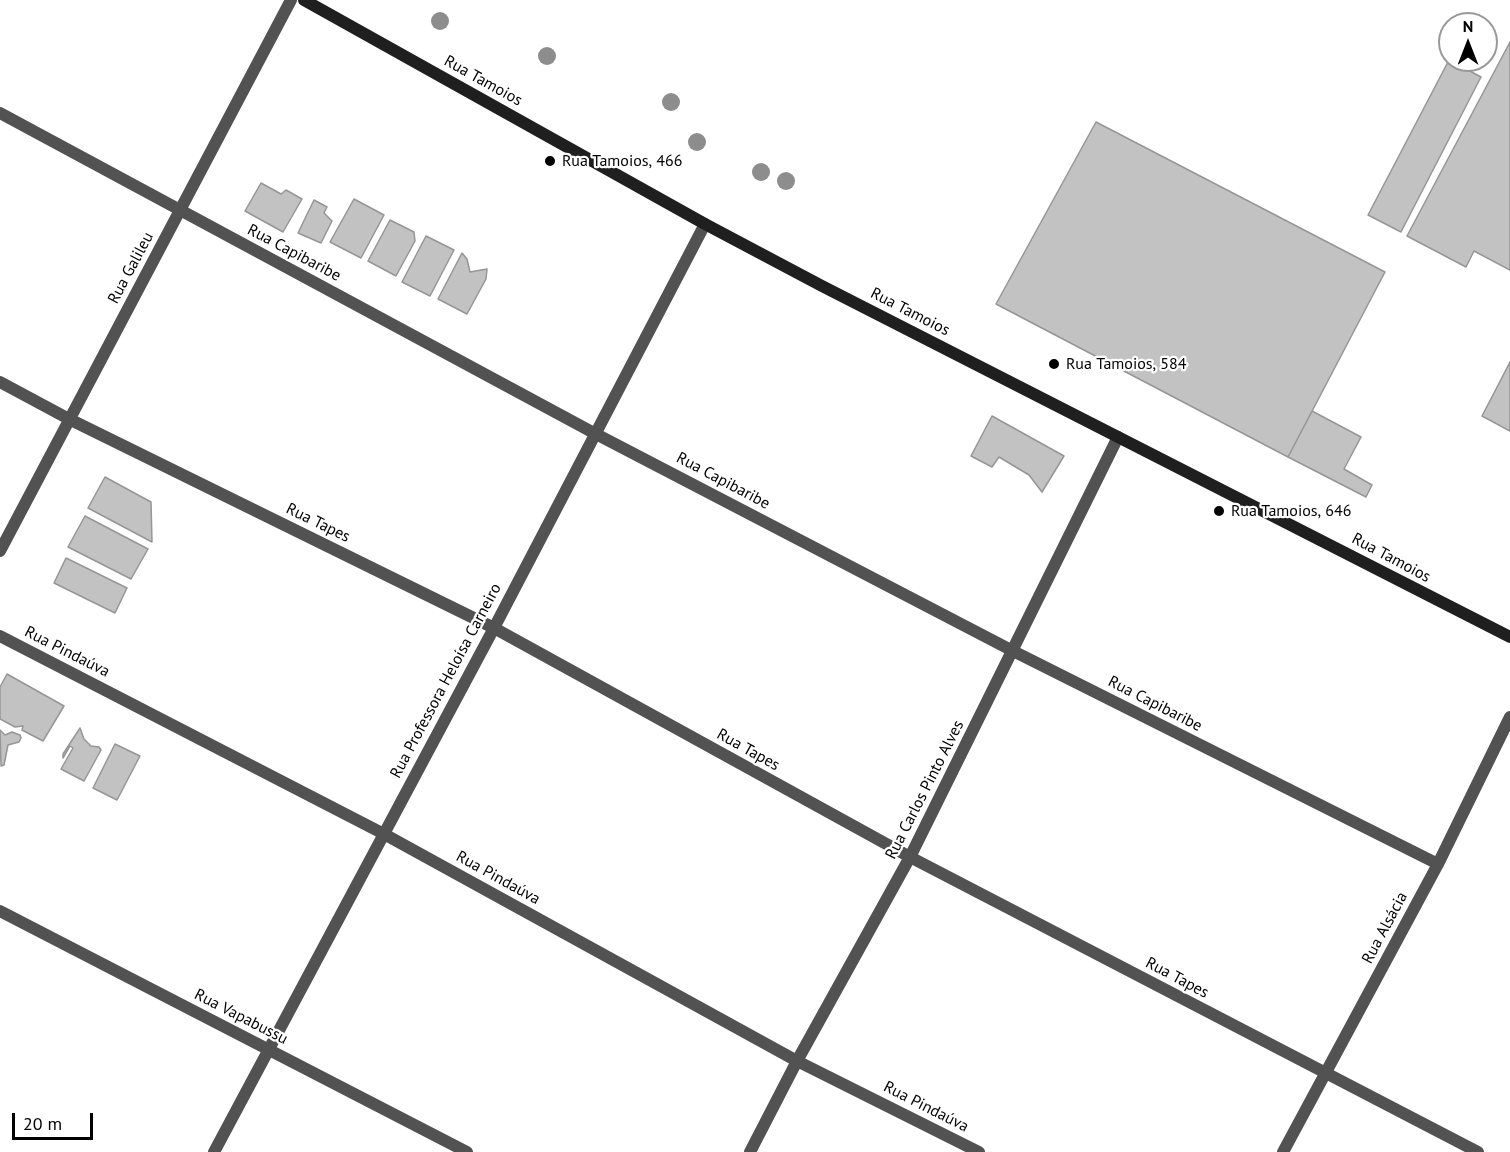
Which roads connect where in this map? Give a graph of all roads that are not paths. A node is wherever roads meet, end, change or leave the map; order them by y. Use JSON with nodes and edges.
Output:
{"nodes":[{"id":1,"x":291,"y":0,"type":"edge"},
{"id":2,"x":304,"y":0,"type":"edge"},
{"id":3,"x":0,"y":113,"type":"edge"},
{"id":4,"x":180,"y":210,"type":"junction"},
{"id":5,"x":705,"y":224,"type":"junction"},
{"id":6,"x":0,"y":382,"type":"edge"},
{"id":7,"x":69,"y":419,"type":"junction"},
{"id":8,"x":594,"y":433,"type":"junction"},
{"id":9,"x":1118,"y":437,"type":"junction"},
{"id":10,"x":0,"y":551,"type":"edge"},
{"id":11,"x":494,"y":628,"type":"junction"},
{"id":12,"x":0,"y":636,"type":"edge"},
{"id":13,"x":1510,"y":637,"type":"edge"},
{"id":14,"x":1013,"y":651,"type":"junction"},
{"id":15,"x":1510,"y":717,"type":"edge"},
{"id":16,"x":384,"y":834,"type":"junction"},
{"id":17,"x":910,"y":858,"type":"junction"},
{"id":18,"x":1438,"y":864,"type":"junction"},
{"id":19,"x":0,"y":911,"type":"edge"},
{"id":20,"x":269,"y":1050,"type":"junction"},
{"id":21,"x":797,"y":1061,"type":"junction"},
{"id":22,"x":1326,"y":1074,"type":"junction"},
{"id":23,"x":214,"y":1152,"type":"edge"},
{"id":24,"x":467,"y":1152,"type":"edge"},
{"id":25,"x":750,"y":1152,"type":"edge"},
{"id":26,"x":979,"y":1152,"type":"edge"},
{"id":27,"x":1283,"y":1152,"type":"edge"},
{"id":28,"x":1478,"y":1152,"type":"edge"}],
"edges":[{"from":1,"to":4,"type":"street","name":"Rua Galileu"},
{"from":2,"to":5,"type":"main road","name":"Rua Tamoios"},
{"from":3,"to":4,"type":"street","name":"Rua Capibaribe"},
{"from":4,"to":7,"type":"street","name":"Rua Galileu"},
{"from":4,"to":8,"type":"street","name":"Rua Capibaribe"},
{"from":5,"to":8,"type":"street","name":"Rua Professora Heloísa Carneiro"},
{"from":5,"to":9,"type":"main road","name":"Rua Tamoios"},
{"from":6,"to":7,"type":"street","name":"Rua Tapes"},
{"from":7,"to":10,"type":"street","name":"Rua Galileu"},
{"from":7,"to":11,"type":"street","name":"Rua Tapes"},
{"from":8,"to":11,"type":"street","name":"Rua Professora Heloísa Carneiro"},
{"from":8,"to":14,"type":"street","name":"Rua Capibaribe"},
{"from":9,"to":13,"type":"main road","name":"Rua Tamoios"},
{"from":9,"to":14,"type":"street","name":"Rua Carlos Pinto Alves"},
{"from":11,"to":16,"type":"street","name":"Rua Professora Heloísa Carneiro"},
{"from":11,"to":17,"type":"street","name":"Rua Tapes"},
{"from":12,"to":16,"type":"street","name":"Rua Pindaúva"},
{"from":14,"to":17,"type":"street","name":"Rua Carlos Pinto Alves"},
{"from":14,"to":18,"type":"street","name":"Rua Capibaribe"},
{"from":15,"to":18,"type":"street","name":"Rua Alsácia"},
{"from":16,"to":20,"type":"street","name":"Rua Professora Heloísa Carneiro"},
{"from":16,"to":21,"type":"street","name":"Rua Pindaúva"},
{"from":17,"to":21,"type":"street","name":"Rua Carlos Pinto Alves"},
{"from":17,"to":22,"type":"street","name":"Rua Tapes"},
{"from":18,"to":22,"type":"street","name":"Rua Alsácia"},
{"from":19,"to":20,"type":"street","name":"Rua Vapabussu"},
{"from":20,"to":23,"type":"street","name":"Rua Professora Heloísa Carneiro"},
{"from":20,"to":24,"type":"street","name":"Rua Vapabussu"},
{"from":21,"to":25,"type":"street","name":"Rua Carlos Pinto Alves"},
{"from":21,"to":26,"type":"street","name":"Rua Pindaúva"},
{"from":22,"to":27,"type":"street","name":"Rua Alsácia"},
{"from":22,"to":28,"type":"street","name":"Rua Tapes"}]}
